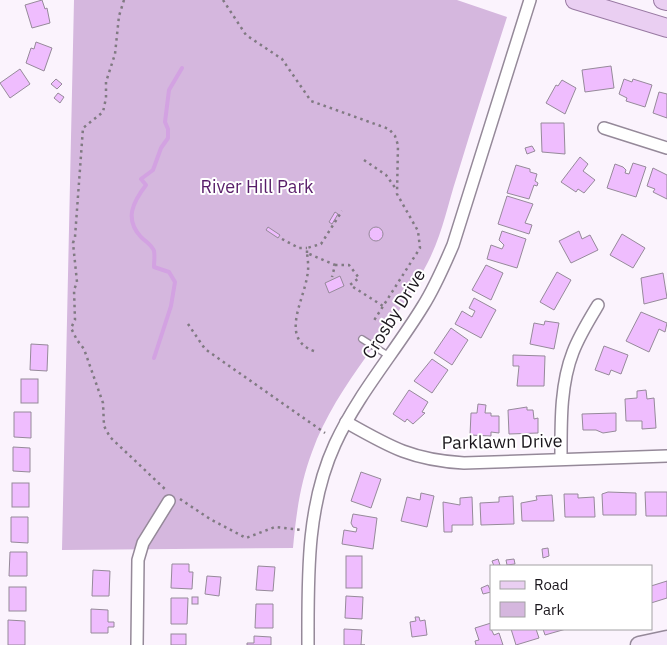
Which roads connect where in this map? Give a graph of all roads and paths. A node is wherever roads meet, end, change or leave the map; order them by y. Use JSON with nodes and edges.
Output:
{"nodes":[{"id":1,"x":124,"y":0,"type":"edge"},
{"id":2,"x":222,"y":0,"type":"edge"},
{"id":3,"x":530,"y":0,"type":"edge"},
{"id":4,"x":575,"y":0,"type":"edge"},
{"id":5,"x":663,"y":0,"type":"edge"},
{"id":6,"x":667,"y":1,"type":"edge"},
{"id":7,"x":667,"y":28,"type":"edge"},
{"id":8,"x":604,"y":128,"type":"dead end"},
{"id":9,"x":667,"y":148,"type":"edge"},
{"id":10,"x":364,"y":160,"type":"dead end"},
{"id":11,"x":397,"y":190,"type":"junction"},
{"id":12,"x":342,"y":211,"type":"dead end"},
{"id":13,"x":282,"y":239,"type":"dead end"},
{"id":14,"x":307,"y":248,"type":"junction"},
{"id":15,"x":307,"y":253,"type":"junction"},
{"id":16,"x":335,"y":265,"type":"junction"},
{"id":17,"x":332,"y":276,"type":"dead end"},
{"id":18,"x":598,"y":305,"type":"dead end"},
{"id":19,"x":383,"y":306,"type":"junction"},
{"id":20,"x":372,"y":322,"type":"dead end"},
{"id":21,"x":188,"y":324,"type":"dead end"},
{"id":22,"x":362,"y":339,"type":"dead end"},
{"id":23,"x":314,"y":351,"type":"dead end"},
{"id":24,"x":389,"y":356,"type":"junction"},
{"id":25,"x":346,"y":422,"type":"junction"},
{"id":26,"x":325,"y":432,"type":"dead end"},
{"id":27,"x":667,"y":456,"type":"edge"},
{"id":28,"x":561,"y":459,"type":"junction"},
{"id":29,"x":169,"y":501,"type":"dead end"},
{"id":30,"x":298,"y":530,"type":"dead end"},
{"id":31,"x":667,"y":639,"type":"edge"},
{"id":32,"x":136,"y":645,"type":"edge"},
{"id":33,"x":308,"y":645,"type":"edge"},
{"id":34,"x":639,"y":645,"type":"edge"}],
"edges":[{"from":1,"to":30,"type":"path"},
{"from":2,"to":11,"type":"path"},
{"from":3,"to":24,"type":"street","name":"Crosby Drive"},
{"from":4,"to":7,"type":"main road"},
{"from":5,"to":6,"type":"main road"},
{"from":8,"to":9,"type":"street"},
{"from":10,"to":11,"type":"path"},
{"from":11,"to":19,"type":"path"},
{"from":12,"to":14,"type":"path"},
{"from":13,"to":14,"type":"path"},
{"from":14,"to":15,"type":"path"},
{"from":15,"to":16,"type":"path"},
{"from":15,"to":23,"type":"path"},
{"from":16,"to":17,"type":"path"},
{"from":16,"to":19,"type":"path"},
{"from":18,"to":28,"type":"street"},
{"from":19,"to":20,"type":"path"},
{"from":21,"to":26,"type":"path"},
{"from":22,"to":24,"type":"lane"},
{"from":24,"to":25,"type":"street","name":"Crosby Drive"},
{"from":25,"to":28,"type":"street","name":"Parklawn Drive"},
{"from":25,"to":33,"type":"street","name":"Crosby Drive"},
{"from":27,"to":28,"type":"street","name":"Parklawn Drive"},
{"from":29,"to":32,"type":"street"},
{"from":31,"to":34,"type":"street"}]}
